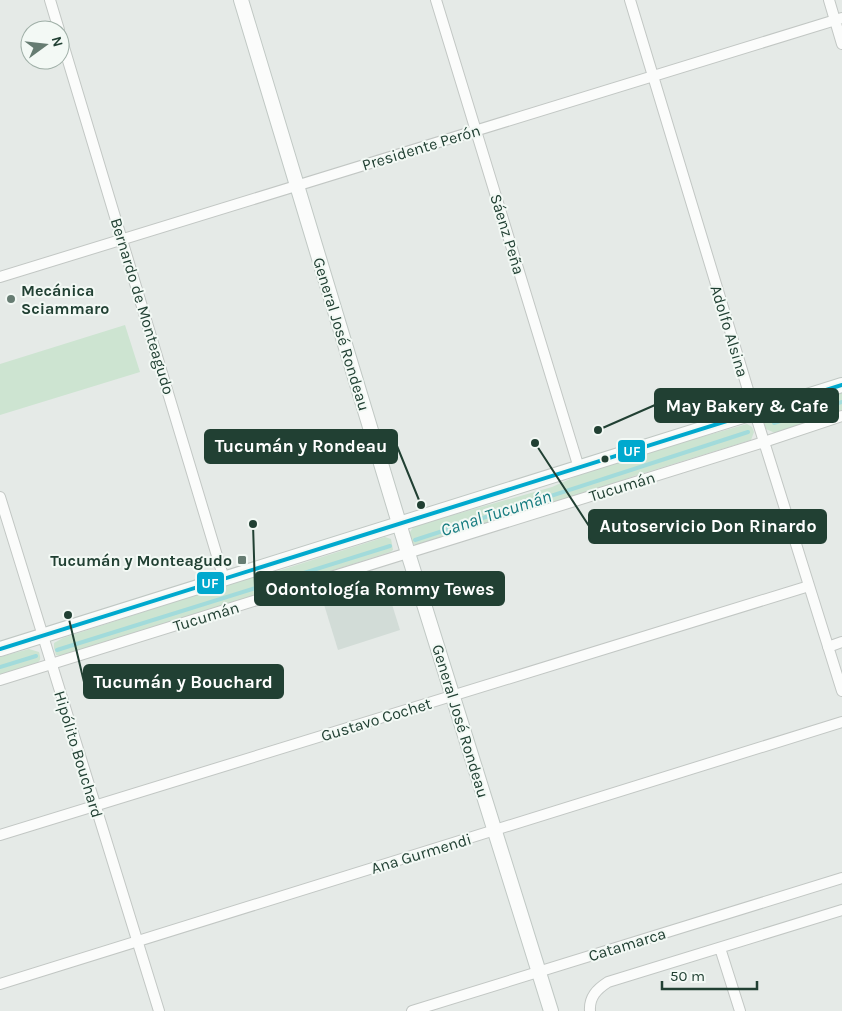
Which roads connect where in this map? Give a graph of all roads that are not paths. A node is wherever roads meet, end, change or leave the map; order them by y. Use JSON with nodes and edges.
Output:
{"nodes":[{"id":1,"x":50,"y":0,"type":"edge"},
{"id":2,"x":241,"y":0,"type":"edge"},
{"id":3,"x":436,"y":0,"type":"edge"},
{"id":4,"x":630,"y":0,"type":"edge"},
{"id":5,"x":828,"y":0,"type":"edge"},
{"id":6,"x":838,"y":19,"type":"edge"},
{"id":7,"x":56,"y":20,"type":"edge"},
{"id":8,"x":842,"y":44,"type":"edge"},
{"id":9,"x":70,"y":67,"type":"edge"},
{"id":10,"x":653,"y":76,"type":"junction"},
{"id":11,"x":476,"y":130,"type":"junction"},
{"id":12,"x":298,"y":185,"type":"junction"},
{"id":13,"x":123,"y":239,"type":"junction"},
{"id":14,"x":0,"y":277,"type":"edge"},
{"id":15,"x":842,"y":384,"type":"edge"},
{"id":16,"x":755,"y":413,"type":"junction"},
{"id":17,"x":842,"y":416,"type":"edge"},
{"id":18,"x":764,"y":442,"type":"junction"},
{"id":19,"x":579,"y":468,"type":"junction"},
{"id":20,"x":0,"y":497,"type":"edge"},
{"id":21,"x":399,"y":524,"type":"junction"},
{"id":22,"x":408,"y":553,"type":"junction"},
{"id":23,"x":224,"y":579,"type":"junction"},
{"id":24,"x":809,"y":586,"type":"junction"},
{"id":25,"x":43,"y":636,"type":"junction"},
{"id":26,"x":842,"y":642,"type":"edge"},
{"id":27,"x":828,"y":647,"type":"junction"},
{"id":28,"x":0,"y":649,"type":"edge"},
{"id":29,"x":51,"y":664,"type":"junction"},
{"id":30,"x":0,"y":680,"type":"edge"},
{"id":31,"x":842,"y":691,"type":"edge"},
{"id":32,"x":453,"y":696,"type":"junction"},
{"id":33,"x":842,"y":722,"type":"edge"},
{"id":34,"x":95,"y":806,"type":"junction"},
{"id":35,"x":495,"y":830,"type":"junction"},
{"id":36,"x":0,"y":835,"type":"edge"},
{"id":37,"x":842,"y":878,"type":"edge"},
{"id":38,"x":842,"y":910,"type":"edge"},
{"id":39,"x":137,"y":941,"type":"junction"},
{"id":40,"x":720,"y":948,"type":"junction"},
{"id":41,"x":539,"y":971,"type":"junction"},
{"id":42,"x":0,"y":984,"type":"edge"},
{"id":43,"x":159,"y":1011,"type":"edge"},
{"id":44,"x":412,"y":1011,"type":"edge"},
{"id":45,"x":551,"y":1011,"type":"edge"},
{"id":46,"x":590,"y":1011,"type":"edge"},
{"id":47,"x":740,"y":1011,"type":"edge"}],
"edges":[{"from":1,"to":7,"type":"street"},
{"from":2,"to":12,"type":"street","name":"General José Rondeau"},
{"from":3,"to":11,"type":"street","name":"Sáenz Peña"},
{"from":4,"to":10,"type":"street","name":"Adolfo Alsina"},
{"from":5,"to":6,"type":"street"},
{"from":6,"to":8,"type":"street"},
{"from":6,"to":10,"type":"street","name":"Presidente Perón"},
{"from":9,"to":13,"type":"street","name":"Bernardo de Monteagudo"},
{"from":10,"to":11,"type":"street","name":"Presidente Perón"},
{"from":10,"to":16,"type":"street","name":"Adolfo Alsina"},
{"from":11,"to":12,"type":"street","name":"Presidente Perón"},
{"from":11,"to":19,"type":"street","name":"Sáenz Peña"},
{"from":12,"to":13,"type":"street","name":"Presidente Perón"},
{"from":12,"to":21,"type":"street","name":"General José Rondeau"},
{"from":13,"to":14,"type":"street","name":"Presidente Perón"},
{"from":13,"to":23,"type":"street","name":"Bernardo de Monteagudo"},
{"from":15,"to":16,"type":"street","name":"Tucumán"},
{"from":16,"to":18,"type":"street","name":"Adolfo Alsina"},
{"from":16,"to":19,"type":"street","name":"Tucumán"},
{"from":17,"to":18,"type":"street","name":"Tucumán"},
{"from":18,"to":22,"type":"street","name":"Tucumán"},
{"from":18,"to":24,"type":"street","name":"Adolfo Alsina"},
{"from":19,"to":21,"type":"street","name":"Tucumán"},
{"from":20,"to":25,"type":"street","name":"Hipólito Bouchard"},
{"from":21,"to":22,"type":"street","name":"General José Rondeau"},
{"from":21,"to":23,"type":"street","name":"Tucumán"},
{"from":22,"to":29,"type":"street","name":"Tucumán"},
{"from":22,"to":32,"type":"street","name":"General José Rondeau"},
{"from":23,"to":25,"type":"street","name":"Tucumán"},
{"from":24,"to":27,"type":"street","name":"Adolfo Alsina"},
{"from":24,"to":32,"type":"street","name":"Gustavo Cochet"},
{"from":25,"to":28,"type":"street","name":"Tucumán"},
{"from":25,"to":29,"type":"street","name":"Hipólito Bouchard"},
{"from":26,"to":27,"type":"street"},
{"from":27,"to":31,"type":"street","name":"Adolfo Alsina"},
{"from":29,"to":30,"type":"street","name":"Tucumán"},
{"from":29,"to":34,"type":"street","name":"Hipólito Bouchard"},
{"from":32,"to":34,"type":"street","name":"Gustavo Cochet"},
{"from":32,"to":35,"type":"street","name":"General José Rondeau"},
{"from":33,"to":35,"type":"street","name":"Ana Gurmendi"},
{"from":34,"to":36,"type":"street","name":"Gustavo Cochet"},
{"from":34,"to":39,"type":"street","name":"Hipólito Bouchard"},
{"from":35,"to":39,"type":"street","name":"Ana Gurmendi"},
{"from":35,"to":41,"type":"street","name":"General José Rondeau"},
{"from":37,"to":41,"type":"street","name":"Catamarca"},
{"from":38,"to":40,"type":"street"},
{"from":39,"to":42,"type":"street","name":"Ana Gurmendi"},
{"from":39,"to":43,"type":"street","name":"Hipólito Bouchard"},
{"from":40,"to":46,"type":"street"},
{"from":40,"to":47,"type":"street"},
{"from":41,"to":44,"type":"street","name":"Catamarca"},
{"from":41,"to":45,"type":"street","name":"General José Rondeau"}]}
